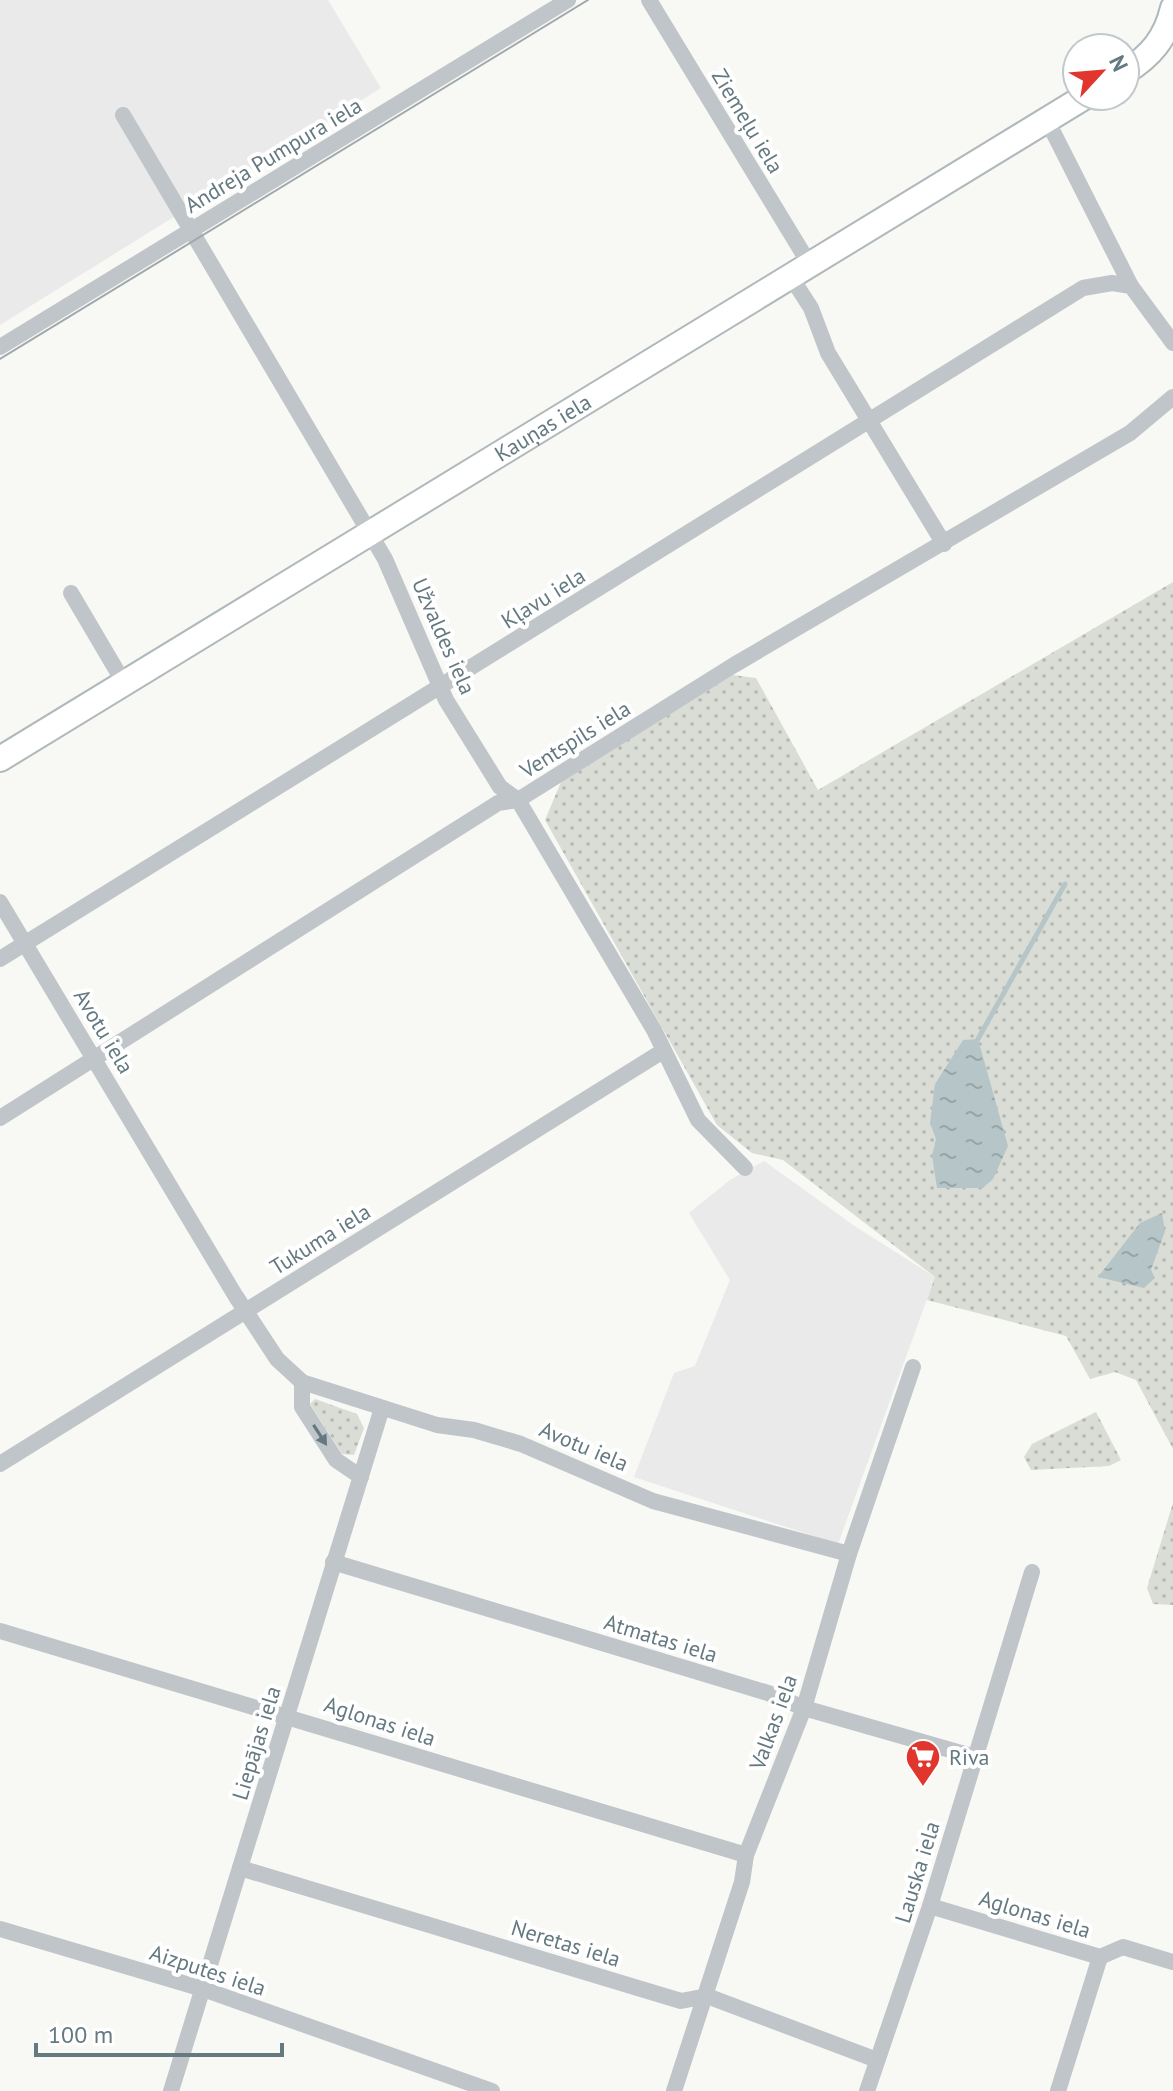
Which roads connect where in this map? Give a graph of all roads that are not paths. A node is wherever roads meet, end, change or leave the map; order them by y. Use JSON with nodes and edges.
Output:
{"nodes":[{"id":1,"x":568,"y":0,"type":"edge"},
{"id":2,"x":649,"y":0,"type":"edge"},
{"id":3,"x":1173,"y":8,"type":"edge"},
{"id":4,"x":1141,"y":59,"type":"edge"},
{"id":5,"x":1061,"y":111,"type":"edge"},
{"id":6,"x":123,"y":115,"type":"dead end"},
{"id":7,"x":1047,"y":120,"type":"junction"},
{"id":8,"x":189,"y":232,"type":"junction"},
{"id":9,"x":801,"y":271,"type":"junction"},
{"id":10,"x":1131,"y":286,"type":"junction"},
{"id":11,"x":1173,"y":343,"type":"edge"},
{"id":12,"x":0,"y":347,"type":"edge"},
{"id":13,"x":1173,"y":397,"type":"edge"},
{"id":14,"x":869,"y":423,"type":"junction"},
{"id":15,"x":370,"y":532,"type":"junction"},
{"id":16,"x":944,"y":544,"type":"junction"},
{"id":17,"x":71,"y":593,"type":"dead end"},
{"id":18,"x":124,"y":683,"type":"junction"},
{"id":19,"x":442,"y":687,"type":"junction"},
{"id":20,"x":0,"y":759,"type":"edge"},
{"id":21,"x":518,"y":800,"type":"junction"},
{"id":22,"x":0,"y":902,"type":"edge"},
{"id":23,"x":26,"y":943,"type":"junction"},
{"id":24,"x":0,"y":959,"type":"edge"},
{"id":25,"x":663,"y":1051,"type":"junction"},
{"id":26,"x":96,"y":1059,"type":"junction"},
{"id":27,"x":0,"y":1118,"type":"edge"},
{"id":28,"x":745,"y":1168,"type":"dead end"},
{"id":29,"x":246,"y":1311,"type":"junction"},
{"id":30,"x":913,"y":1367,"type":"dead end"},
{"id":31,"x":302,"y":1382,"type":"junction"},
{"id":32,"x":382,"y":1408,"type":"junction"},
{"id":33,"x":0,"y":1464,"type":"edge"},
{"id":34,"x":361,"y":1477,"type":"junction"},
{"id":35,"x":849,"y":1554,"type":"junction"},
{"id":36,"x":333,"y":1562,"type":"junction"},
{"id":37,"x":1032,"y":1572,"type":"dead end"},
{"id":38,"x":0,"y":1631,"type":"edge"},
{"id":39,"x":804,"y":1708,"type":"junction"},
{"id":40,"x":288,"y":1714,"type":"junction"},
{"id":41,"x":975,"y":1757,"type":"junction"},
{"id":42,"x":746,"y":1855,"type":"junction"},
{"id":43,"x":240,"y":1868,"type":"junction"},
{"id":44,"x":930,"y":1906,"type":"junction"},
{"id":45,"x":0,"y":1929,"type":"edge"},
{"id":46,"x":1100,"y":1957,"type":"junction"},
{"id":47,"x":1173,"y":1962,"type":"edge"},
{"id":48,"x":203,"y":1989,"type":"junction"},
{"id":49,"x":707,"y":1996,"type":"junction"},
{"id":50,"x":877,"y":2060,"type":"junction"},
{"id":51,"x":171,"y":2091,"type":"edge"},
{"id":52,"x":492,"y":2091,"type":"edge"},
{"id":53,"x":674,"y":2091,"type":"edge"},
{"id":54,"x":867,"y":2091,"type":"edge"},
{"id":55,"x":1058,"y":2091,"type":"edge"}],
"edges":[{"from":1,"to":8,"type":"street","name":"Andreja Pumpura iela"},
{"from":2,"to":9,"type":"street","name":"Ziemeļu iela"},
{"from":3,"to":4,"type":"street"},
{"from":5,"to":7,"type":"street","name":"Kauņas iela"},
{"from":6,"to":8,"type":"street","name":"Užvaldes iela"},
{"from":7,"to":9,"type":"street","name":"Kauņas iela"},
{"from":7,"to":10,"type":"street"},
{"from":8,"to":12,"type":"street","name":"Andreja Pumpura iela"},
{"from":8,"to":15,"type":"street","name":"Užvaldes iela"},
{"from":9,"to":14,"type":"street","name":"Ziemeļu iela"},
{"from":9,"to":15,"type":"street","name":"Kauņas iela"},
{"from":10,"to":11,"type":"street"},
{"from":10,"to":14,"type":"street","name":"Kļavu iela"},
{"from":13,"to":16,"type":"street","name":"Ventspils iela"},
{"from":14,"to":16,"type":"street","name":"Ziemeļu iela"},
{"from":14,"to":19,"type":"street","name":"Kļavu iela"},
{"from":15,"to":18,"type":"street","name":"Kauņas iela"},
{"from":15,"to":19,"type":"street","name":"Užvaldes iela"},
{"from":16,"to":21,"type":"street","name":"Ventspils iela"},
{"from":17,"to":18,"type":"street"},
{"from":18,"to":20,"type":"street","name":"Kauņas iela"},
{"from":19,"to":21,"type":"street","name":"Užvaldes iela"},
{"from":19,"to":23,"type":"street","name":"Kļavu iela"},
{"from":21,"to":25,"type":"street","name":"Užvaldes iela"},
{"from":21,"to":26,"type":"street","name":"Ventspils iela"},
{"from":22,"to":23,"type":"street","name":"Avotu iela"},
{"from":23,"to":24,"type":"street","name":"Kļavu iela"},
{"from":23,"to":26,"type":"street","name":"Avotu iela"},
{"from":25,"to":28,"type":"street","name":"Užvaldes iela"},
{"from":25,"to":29,"type":"street","name":"Tukuma iela"},
{"from":26,"to":27,"type":"street","name":"Ventspils iela"},
{"from":26,"to":29,"type":"street","name":"Avotu iela"},
{"from":29,"to":31,"type":"street","name":"Avotu iela"},
{"from":29,"to":33,"type":"street","name":"Tukuma iela"},
{"from":30,"to":35,"type":"street","name":"Valkas iela"},
{"from":31,"to":32,"type":"street","name":"Avotu iela"},
{"from":31,"to":34,"type":"street","one_way":true},
{"from":32,"to":34,"type":"street","name":"Liepājas iela"},
{"from":32,"to":35,"type":"street","name":"Avotu iela"},
{"from":34,"to":36,"type":"street","name":"Liepājas iela"},
{"from":35,"to":39,"type":"street","name":"Valkas iela"},
{"from":36,"to":39,"type":"street","name":"Atmatas iela"},
{"from":36,"to":40,"type":"street","name":"Liepājas iela"},
{"from":37,"to":41,"type":"street","name":"Lauska iela"},
{"from":38,"to":40,"type":"street","name":"Aglonas iela"},
{"from":39,"to":41,"type":"street","name":"Atmatas iela"},
{"from":39,"to":42,"type":"street","name":"Valkas iela"},
{"from":40,"to":42,"type":"street","name":"Aglonas iela"},
{"from":40,"to":43,"type":"street","name":"Liepājas iela"},
{"from":41,"to":44,"type":"street","name":"Lauska iela"},
{"from":42,"to":49,"type":"street","name":"Valkas iela"},
{"from":43,"to":48,"type":"street","name":"Liepājas iela"},
{"from":43,"to":49,"type":"street","name":"Neretas iela"},
{"from":44,"to":46,"type":"street","name":"Aglonas iela"},
{"from":44,"to":50,"type":"street","name":"Lauska iela"},
{"from":45,"to":48,"type":"street","name":"Aizputes iela"},
{"from":46,"to":47,"type":"street","name":"Aglonas iela"},
{"from":46,"to":55,"type":"street"},
{"from":48,"to":51,"type":"street","name":"Liepājas iela"},
{"from":48,"to":52,"type":"street","name":"Aizputes iela"},
{"from":49,"to":50,"type":"street","name":"Neretas iela"},
{"from":49,"to":53,"type":"street","name":"Valkas iela"},
{"from":50,"to":54,"type":"street","name":"Lauska iela"}]}
